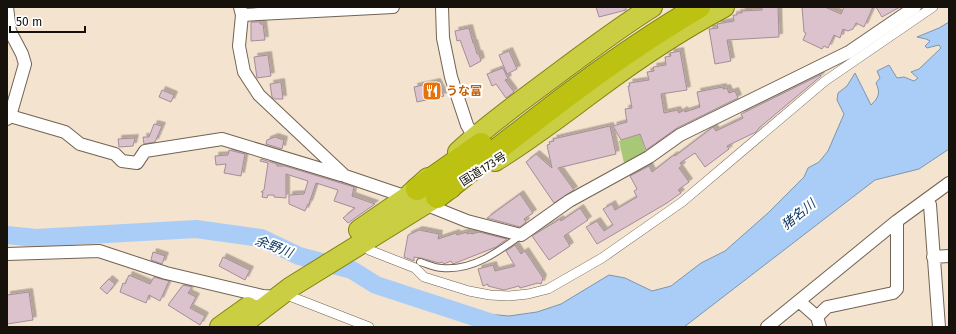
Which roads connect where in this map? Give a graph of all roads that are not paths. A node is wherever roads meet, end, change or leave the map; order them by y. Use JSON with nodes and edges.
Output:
{"nodes":[{"id":1,"x":7,"y":7,"type":"edge"},
{"id":2,"x":393,"y":7,"type":"edge"},
{"id":3,"x":442,"y":7,"type":"edge"},
{"id":4,"x":652,"y":7,"type":"edge"},
{"id":5,"x":673,"y":7,"type":"edge"},
{"id":6,"x":699,"y":7,"type":"edge"},
{"id":7,"x":724,"y":7,"type":"edge"},
{"id":8,"x":915,"y":7,"type":"edge"},
{"id":9,"x":933,"y":7,"type":"edge"},
{"id":10,"x":241,"y":11,"type":"edge"},
{"id":11,"x":590,"y":72,"type":"junction"},
{"id":12,"x":9,"y":117,"type":"edge"},
{"id":13,"x":474,"y":137,"type":"junction"},
{"id":14,"x":345,"y":176,"type":"junction"},
{"id":15,"x":949,"y":183,"type":"edge"},
{"id":16,"x":422,"y":197,"type":"junction"},
{"id":17,"x":927,"y":199,"type":"junction"},
{"id":18,"x":897,"y":221,"type":"junction"},
{"id":19,"x":521,"y":236,"type":"junction"},
{"id":20,"x":369,"y":250,"type":"dead end"},
{"id":21,"x":7,"y":254,"type":"edge"},
{"id":22,"x":949,"y":256,"type":"edge"},
{"id":23,"x":933,"y":257,"type":"junction"},
{"id":24,"x":420,"y":262,"type":"dead end"},
{"id":25,"x":281,"y":291,"type":"junction"},
{"id":26,"x":949,"y":299,"type":"edge"},
{"id":27,"x":937,"y":300,"type":"junction"},
{"id":28,"x":800,"y":301,"type":"junction"},
{"id":29,"x":819,"y":322,"type":"edge"},
{"id":30,"x":220,"y":327,"type":"edge"},
{"id":31,"x":239,"y":327,"type":"edge"},
{"id":32,"x":369,"y":327,"type":"edge"},
{"id":33,"x":768,"y":327,"type":"edge"},
{"id":34,"x":939,"y":327,"type":"edge"}],
"edges":[{"from":1,"to":12,"type":"street"},
{"from":2,"to":10,"type":"street"},
{"from":3,"to":13,"type":"street"},
{"from":4,"to":13,"type":"highway","name":"国道173号"},
{"from":5,"to":11,"type":"highway"},
{"from":6,"to":11,"type":"highway"},
{"from":7,"to":16,"type":"highway","name":"国道173号"},
{"from":8,"to":19,"type":"street"},
{"from":9,"to":20,"type":"street"},
{"from":10,"to":14,"type":"street"},
{"from":11,"to":16,"type":"highway"},
{"from":12,"to":14,"type":"street"},
{"from":13,"to":16,"type":"highway","name":"国道173号"},
{"from":14,"to":16,"type":"street"},
{"from":15,"to":17,"type":"street"},
{"from":16,"to":19,"type":"street"},
{"from":16,"to":25,"type":"highway","name":"国道173号"},
{"from":17,"to":18,"type":"street"},
{"from":17,"to":23,"type":"street"},
{"from":18,"to":28,"type":"street"},
{"from":18,"to":29,"type":"street"},
{"from":19,"to":24,"type":"lane"},
{"from":21,"to":25,"type":"street"},
{"from":22,"to":23,"type":"street"},
{"from":23,"to":27,"type":"street"},
{"from":25,"to":30,"type":"highway","name":"国道173号"},
{"from":25,"to":31,"type":"highway","name":"国道173号"},
{"from":25,"to":32,"type":"street"},
{"from":26,"to":27,"type":"street"},
{"from":27,"to":34,"type":"street"},
{"from":28,"to":29,"type":"street"},
{"from":28,"to":33,"type":"street"}]}
